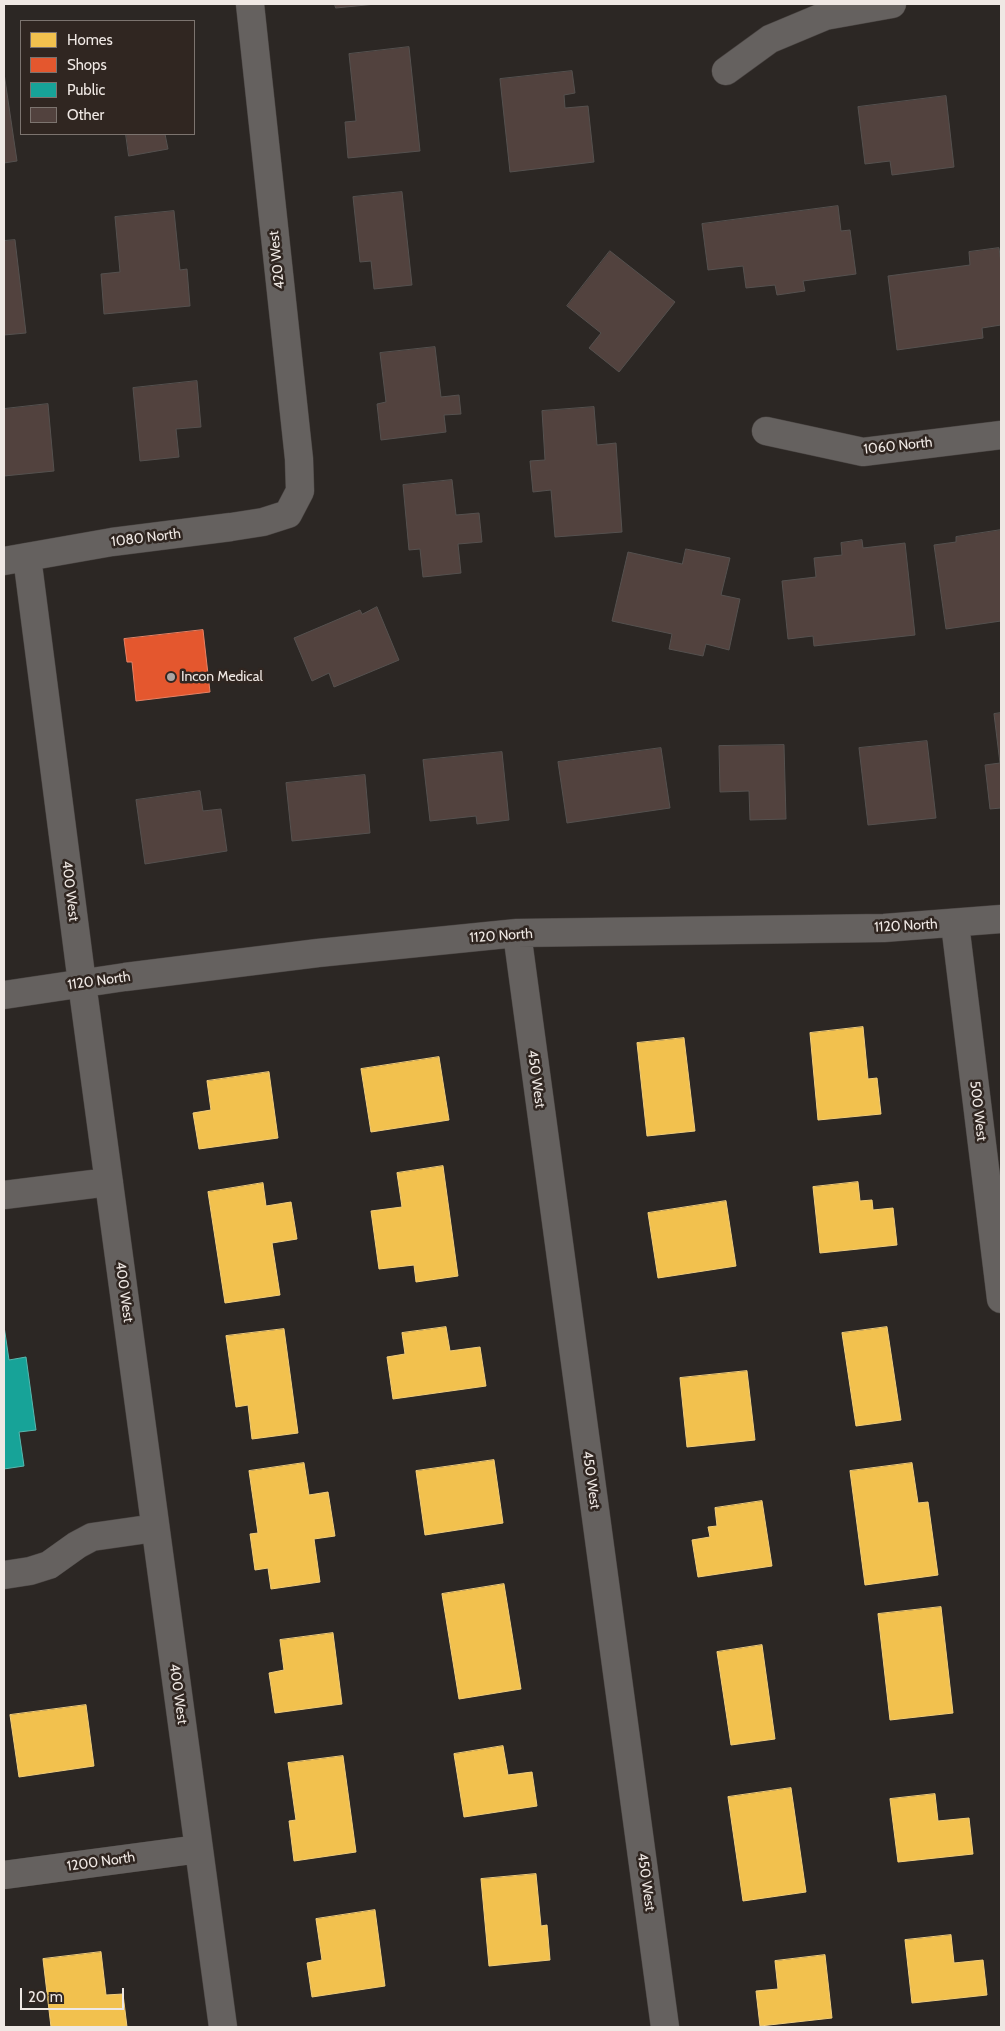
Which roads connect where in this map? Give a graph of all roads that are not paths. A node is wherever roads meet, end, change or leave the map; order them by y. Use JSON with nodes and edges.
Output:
{"nodes":[{"id":1,"x":250,"y":4,"type":"edge"},
{"id":2,"x":892,"y":4,"type":"edge"},
{"id":3,"x":726,"y":71,"type":"dead end"},
{"id":4,"x":766,"y":431,"type":"dead end"},
{"id":5,"x":1001,"y":434,"type":"edge"},
{"id":6,"x":288,"y":514,"type":"joint"},
{"id":7,"x":15,"y":559,"type":"edge"},
{"id":8,"x":1001,"y":919,"type":"edge"},
{"id":9,"x":955,"y":924,"type":"junction"},
{"id":10,"x":517,"y":933,"type":"junction"},
{"id":11,"x":82,"y":983,"type":"junction"},
{"id":12,"x":4,"y":995,"type":"edge"},
{"id":13,"x":109,"y":1182,"type":"junction"},
{"id":14,"x":4,"y":1195,"type":"edge"},
{"id":15,"x":1001,"y":1299,"type":"edge"},
{"id":16,"x":155,"y":1528,"type":"junction"},
{"id":17,"x":4,"y":1575,"type":"edge"},
{"id":18,"x":199,"y":1849,"type":"junction"},
{"id":19,"x":4,"y":1875,"type":"edge"},
{"id":20,"x":223,"y":2027,"type":"edge"},
{"id":21,"x":665,"y":2027,"type":"edge"}],
"edges":[{"from":1,"to":6,"type":"street","name":"420 West"},
{"from":2,"to":3,"type":"street"},
{"from":4,"to":5,"type":"street","name":"1060 North"},
{"from":6,"to":7,"type":"street","name":"1080 North"},
{"from":7,"to":11,"type":"street","name":"400 West"},
{"from":8,"to":9,"type":"street","name":"1120 North"},
{"from":9,"to":10,"type":"street","name":"1120 North"},
{"from":9,"to":15,"type":"street","name":"500 West"},
{"from":10,"to":11,"type":"street","name":"1120 North"},
{"from":10,"to":21,"type":"street","name":"450 West"},
{"from":11,"to":12,"type":"street","name":"1120 North"},
{"from":11,"to":13,"type":"street","name":"400 West"},
{"from":13,"to":14,"type":"street"},
{"from":13,"to":16,"type":"street","name":"400 West"},
{"from":16,"to":17,"type":"street"},
{"from":16,"to":18,"type":"street","name":"400 West"},
{"from":18,"to":19,"type":"street","name":"1200 North"},
{"from":18,"to":20,"type":"street","name":"400 West"}]}
